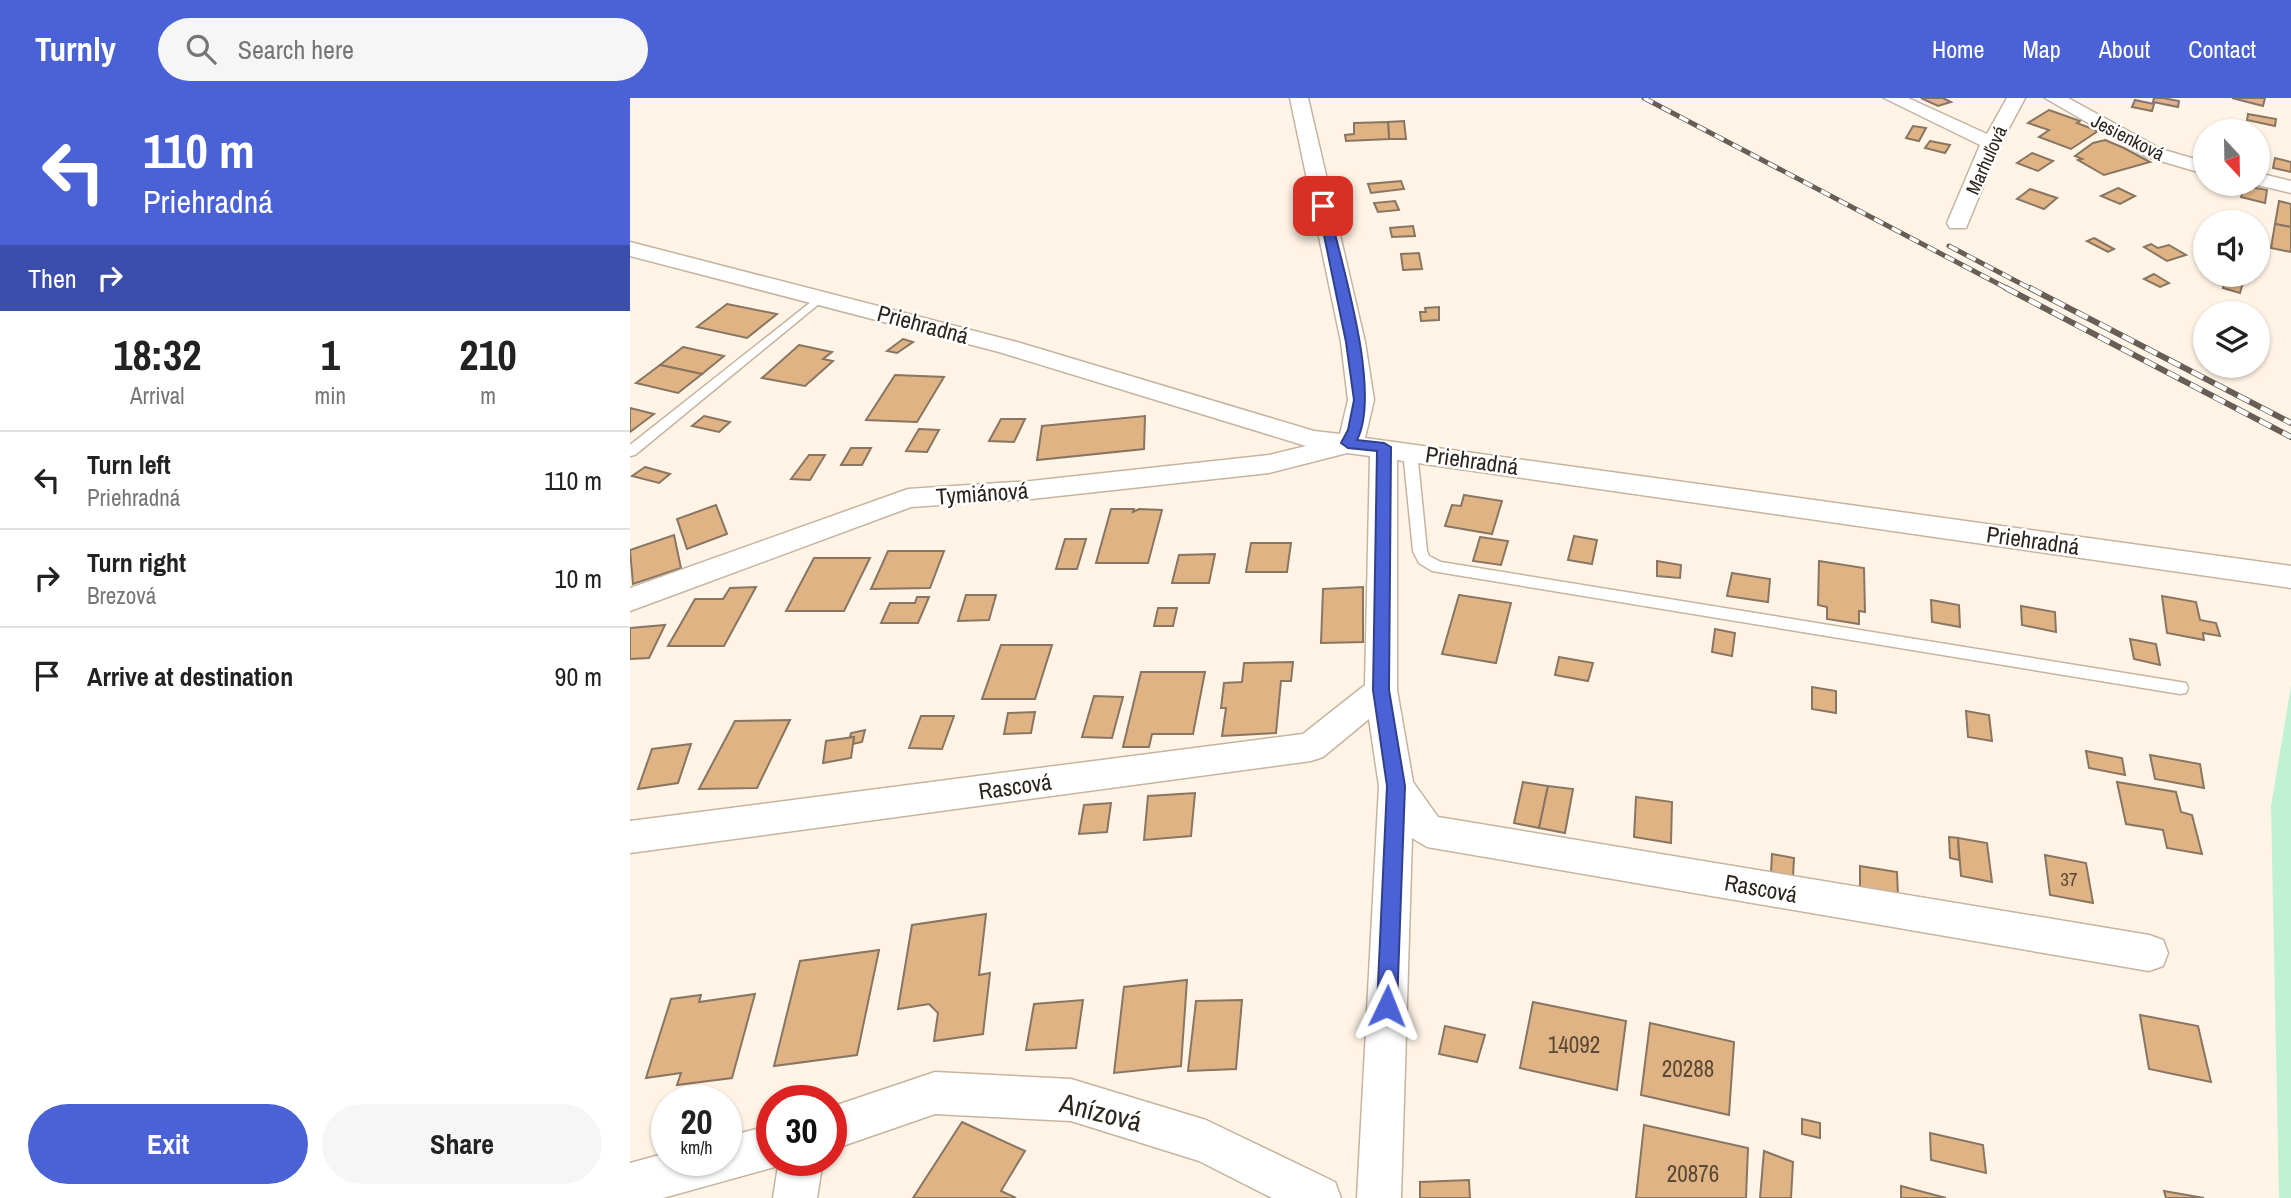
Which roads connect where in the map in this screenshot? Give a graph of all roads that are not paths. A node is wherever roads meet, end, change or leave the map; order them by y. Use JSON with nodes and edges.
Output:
{"nodes":[{"id":1,"x":1299,"y":98,"type":"edge"},
{"id":2,"x":1894,"y":98,"type":"edge"},
{"id":3,"x":2016,"y":98,"type":"edge"},
{"id":4,"x":2054,"y":98,"type":"edge"},
{"id":5,"x":1991,"y":143,"type":"junction"},
{"id":6,"x":2193,"y":164,"type":"edge"},
{"id":7,"x":2270,"y":182,"type":"edge"},
{"id":8,"x":2291,"y":187,"type":"edge"},
{"id":9,"x":1958,"y":223,"type":"dead end"},
{"id":10,"x":631,"y":250,"type":"edge"},
{"id":11,"x":821,"y":297,"type":"junction"},
{"id":12,"x":1348,"y":443,"type":"junction"},
{"id":13,"x":1397,"y":449,"type":"junction"},
{"id":14,"x":630,"y":452,"type":"edge"},
{"id":15,"x":2291,"y":577,"type":"edge"},
{"id":16,"x":630,"y":600,"type":"edge"},
{"id":17,"x":2180,"y":688,"type":"dead end"},
{"id":18,"x":1381,"y":690,"type":"junction"},
{"id":19,"x":1396,"y":786,"type":"junction"},
{"id":20,"x":630,"y":837,"type":"edge"},
{"id":21,"x":2148,"y":953,"type":"dead end"},
{"id":22,"x":847,"y":1123,"type":"edge"},
{"id":23,"x":663,"y":1176,"type":"edge"},
{"id":24,"x":798,"y":1176,"type":"edge"},
{"id":25,"x":630,"y":1185,"type":"edge"},
{"id":26,"x":795,"y":1198,"type":"edge"},
{"id":27,"x":1319,"y":1198,"type":"edge"},
{"id":28,"x":1379,"y":1198,"type":"edge"}],
"edges":[{"from":1,"to":12,"type":"street"},
{"from":2,"to":5,"type":"street"},
{"from":3,"to":5,"type":"street","name":"Marhuľová"},
{"from":4,"to":6,"type":"street","name":"Jesienková"},
{"from":5,"to":9,"type":"street","name":"Marhuľová"},
{"from":7,"to":8,"type":"street"},
{"from":10,"to":11,"type":"street","name":"Priehradná"},
{"from":11,"to":12,"type":"street","name":"Priehradná"},
{"from":11,"to":14,"type":"lane"},
{"from":12,"to":13,"type":"street","name":"Priehradná"},
{"from":12,"to":16,"type":"street","name":"Tymiánová"},
{"from":13,"to":15,"type":"street","name":"Priehradná"},
{"from":13,"to":17,"type":"lane"},
{"from":13,"to":18,"type":"street"},
{"from":18,"to":19,"type":"street"},
{"from":18,"to":20,"type":"street","name":"Rascová"},
{"from":19,"to":21,"type":"street","name":"Rascová"},
{"from":19,"to":28,"type":"street"},
{"from":22,"to":27,"type":"street","name":"Anízová"},
{"from":23,"to":25,"type":"street"},
{"from":24,"to":26,"type":"street"}]}
